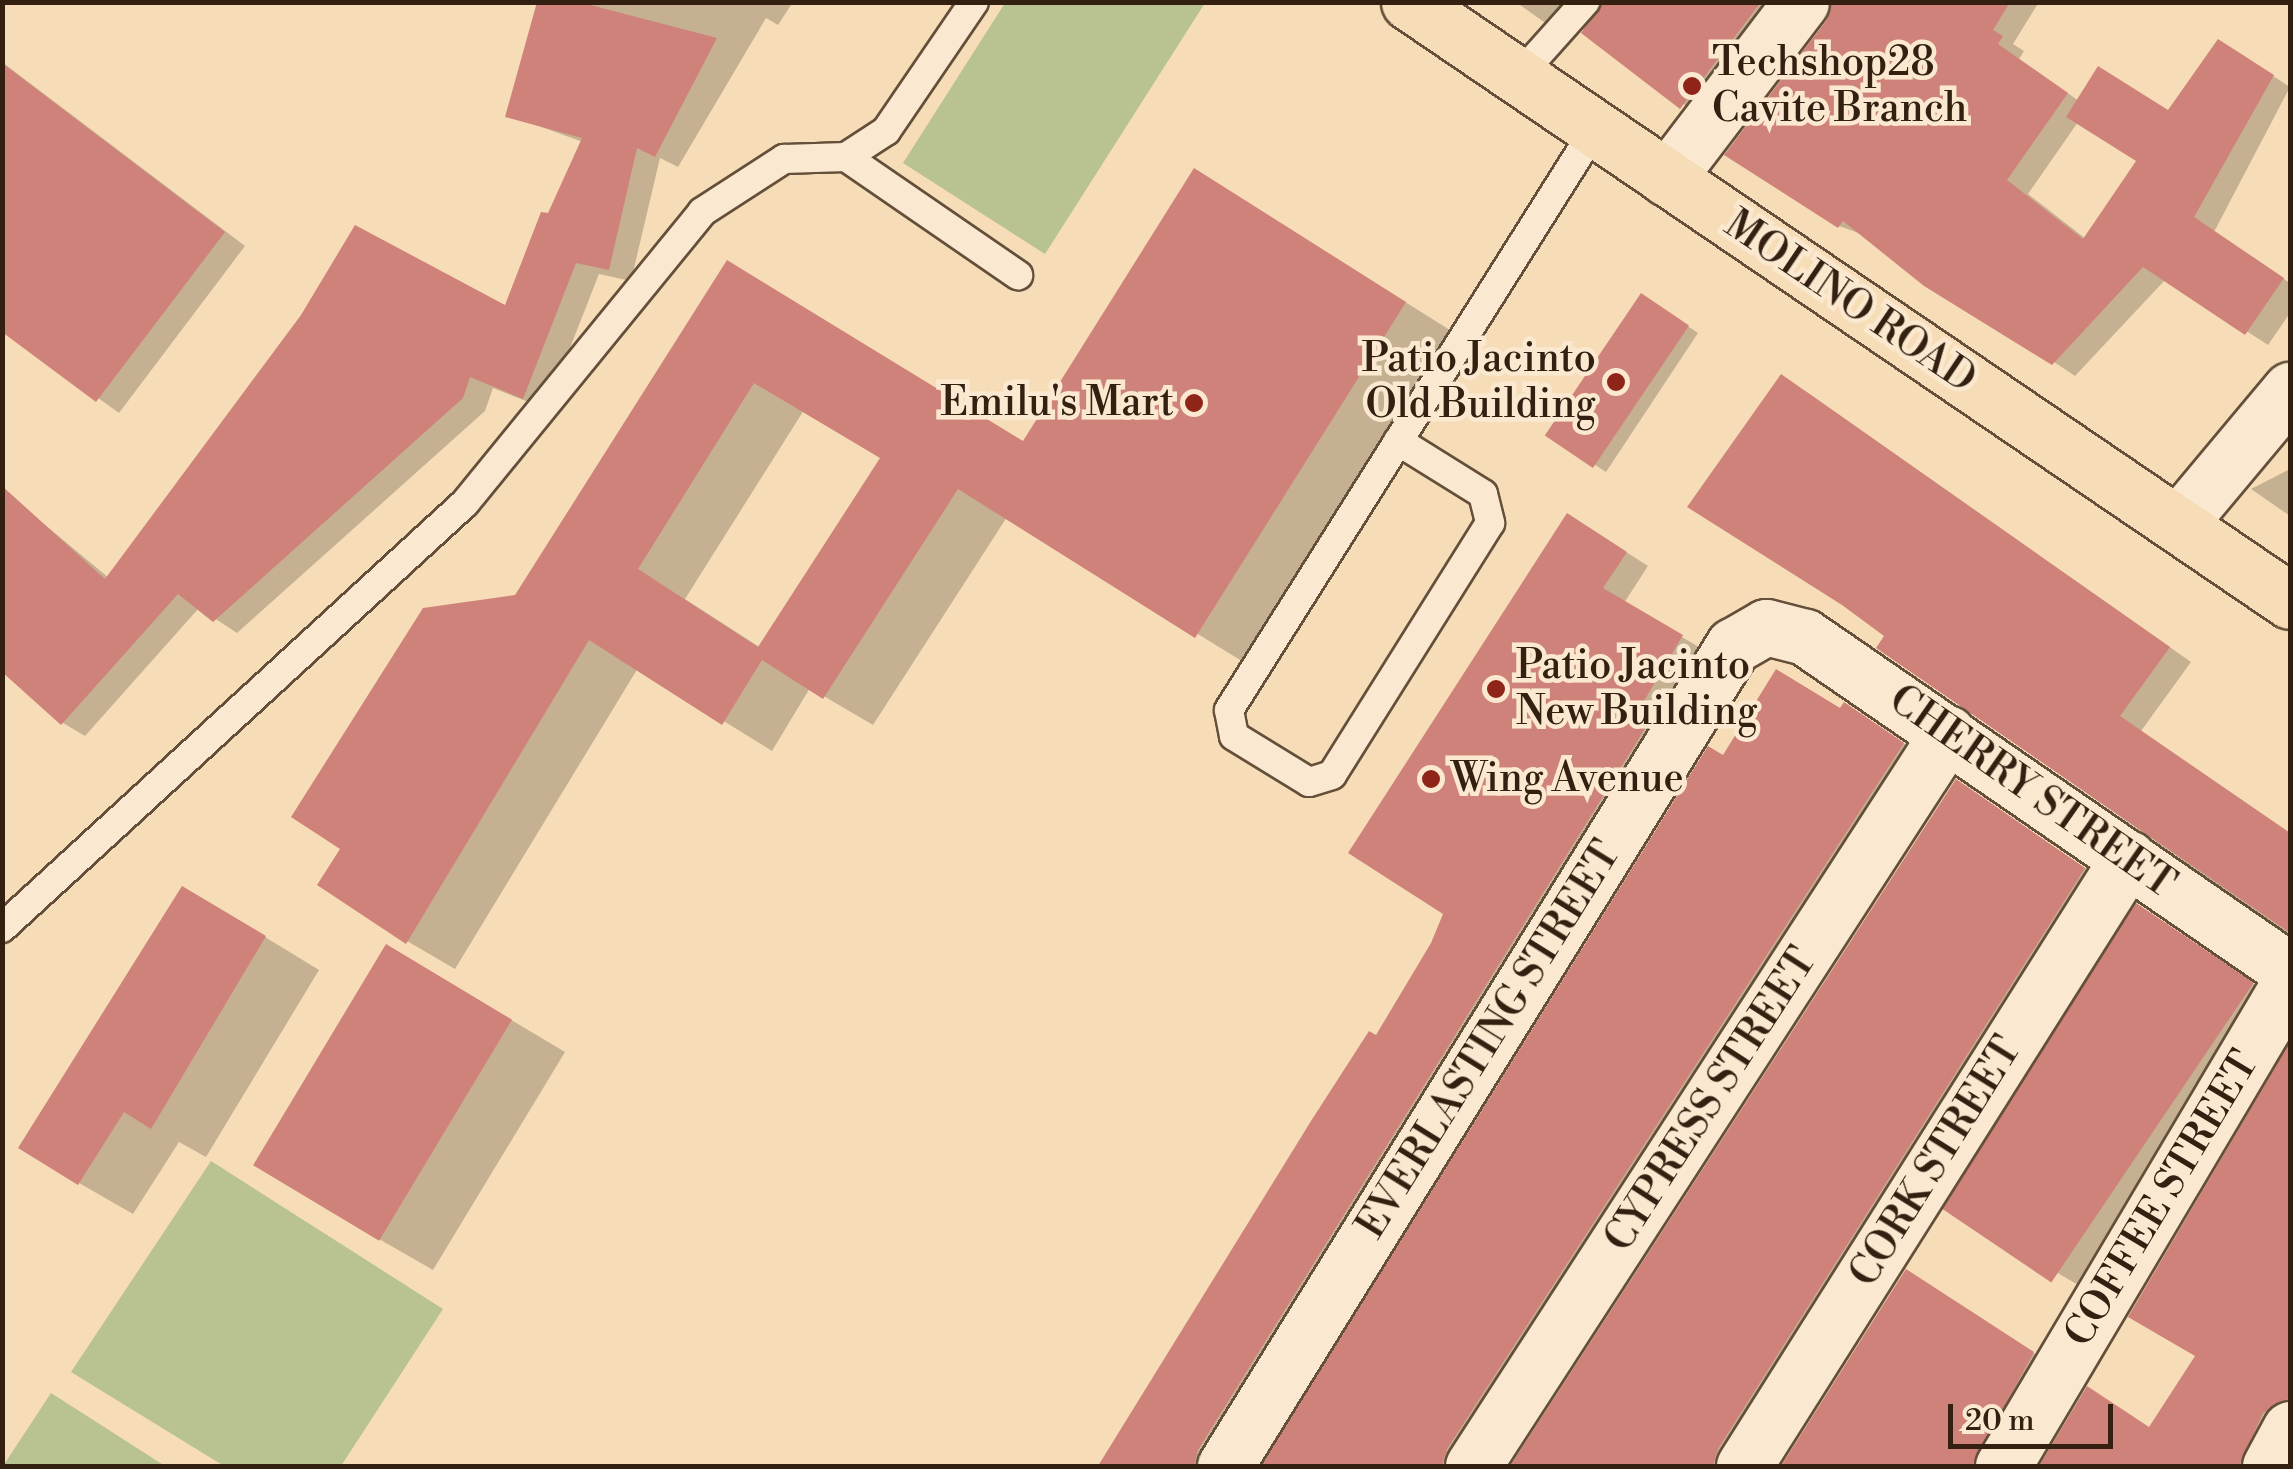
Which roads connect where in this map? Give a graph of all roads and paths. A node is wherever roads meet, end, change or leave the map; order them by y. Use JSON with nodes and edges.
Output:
{"nodes":[{"id":1,"x":974,"y":2,"type":"edge"},
{"id":2,"x":1409,"y":2,"type":"edge"},
{"id":3,"x":1585,"y":2,"type":"edge"},
{"id":4,"x":1801,"y":2,"type":"edge"},
{"id":5,"x":1518,"y":77,"type":"junction"},
{"id":6,"x":1595,"y":129,"type":"junction"},
{"id":7,"x":846,"y":156,"type":"junction"},
{"id":8,"x":1667,"y":178,"type":"junction"},
{"id":9,"x":1018,"y":275,"type":"dead end"},
{"id":10,"x":2290,"y":390,"type":"edge"},
{"id":11,"x":1398,"y":441,"type":"junction"},
{"id":12,"x":2178,"y":524,"type":"junction"},
{"id":13,"x":2290,"y":601,"type":"edge"},
{"id":14,"x":1766,"y":627,"type":"joint"},
{"id":15,"x":1948,"y":733,"type":"junction"},
{"id":16,"x":2128,"y":858,"type":"junction"},
{"id":17,"x":2,"y":928,"type":"edge"},
{"id":18,"x":2290,"y":971,"type":"edge"},
{"id":19,"x":2290,"y":982,"type":"edge"},
{"id":20,"x":2290,"y":1429,"type":"edge"},
{"id":21,"x":1225,"y":1466,"type":"edge"},
{"id":22,"x":1473,"y":1466,"type":"edge"},
{"id":23,"x":1744,"y":1466,"type":"edge"},
{"id":24,"x":2003,"y":1466,"type":"edge"},
{"id":25,"x":2270,"y":1466,"type":"edge"}],
"edges":[{"from":1,"to":7,"type":"lane"},
{"from":2,"to":5,"type":"main road","name":"MOLINO ROAD"},
{"from":3,"to":5,"type":"lane"},
{"from":4,"to":8,"type":"street"},
{"from":5,"to":6,"type":"main road","name":"MOLINO ROAD"},
{"from":6,"to":8,"type":"main road","name":"MOLINO ROAD"},
{"from":6,"to":11,"type":"lane"},
{"from":7,"to":9,"type":"lane"},
{"from":7,"to":17,"type":"lane"},
{"from":8,"to":12,"type":"main road","name":"MOLINO ROAD"},
{"from":10,"to":12,"type":"street"},
{"from":11,"to":11,"type":"lane"},
{"from":12,"to":13,"type":"main road","name":"MOLINO ROAD"},
{"from":14,"to":15,"type":"street","name":"CHERRY STREET"},
{"from":14,"to":21,"type":"street","name":"EVERLASTING STREET"},
{"from":15,"to":16,"type":"street","name":"CHERRY STREET"},
{"from":15,"to":22,"type":"street","name":"CYPRESS STREET"},
{"from":16,"to":18,"type":"street","name":"CHERRY STREET"},
{"from":16,"to":23,"type":"street","name":"CORK STREET"},
{"from":19,"to":24,"type":"street","name":"COFFEE STREET"},
{"from":20,"to":25,"type":"street"}]}
